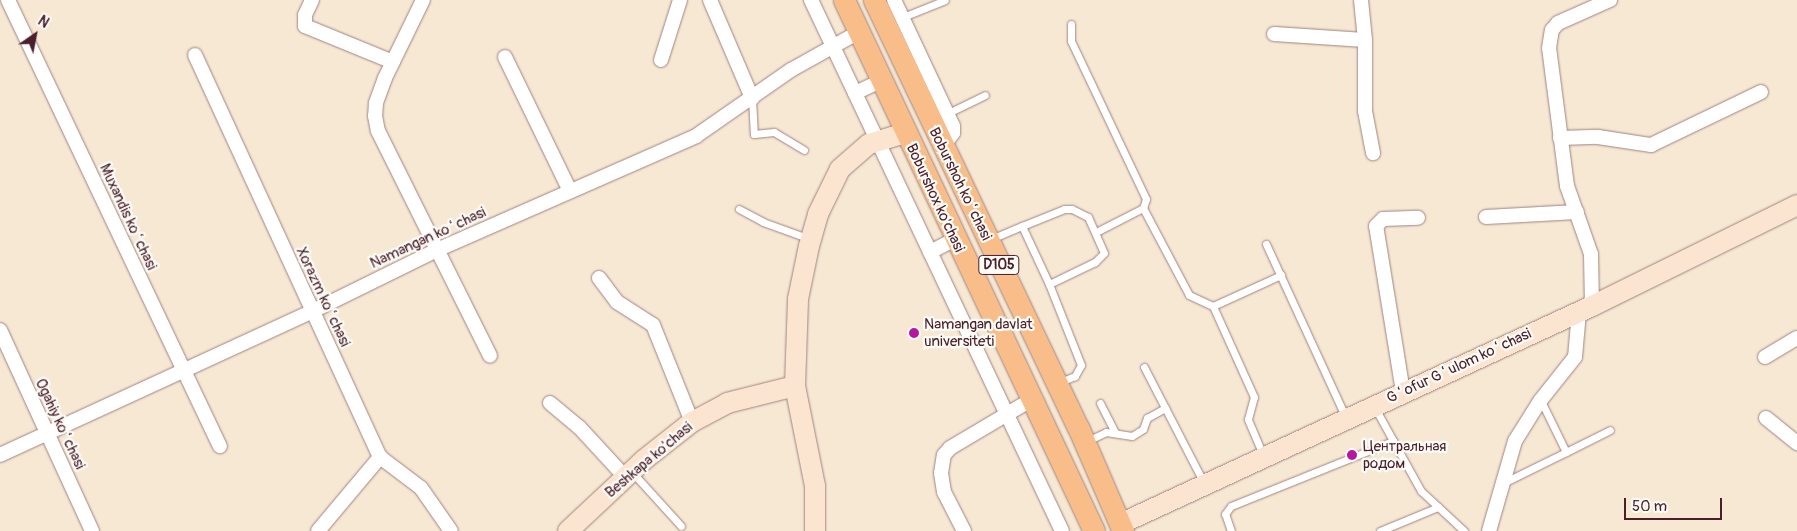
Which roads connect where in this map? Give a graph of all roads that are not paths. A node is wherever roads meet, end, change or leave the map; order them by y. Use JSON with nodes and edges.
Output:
{"nodes":[{"id":1,"x":8,"y":0,"type":"edge"},
{"id":2,"x":312,"y":0,"type":"edge"},
{"id":3,"x":423,"y":0,"type":"edge"},
{"id":4,"x":680,"y":0,"type":"edge"},
{"id":5,"x":710,"y":0,"type":"edge"},
{"id":6,"x":811,"y":0,"type":"edge"},
{"id":7,"x":844,"y":0,"type":"edge"},
{"id":8,"x":874,"y":0,"type":"edge"},
{"id":9,"x":894,"y":0,"type":"edge"},
{"id":10,"x":922,"y":0,"type":"edge"},
{"id":11,"x":945,"y":0,"type":"edge"},
{"id":12,"x":1361,"y":0,"type":"edge"},
{"id":13,"x":1610,"y":0,"type":"edge"},
{"id":14,"x":926,"y":8,"type":"junction"},
{"id":15,"x":903,"y":17,"type":"junction"},
{"id":16,"x":1071,"y":24,"type":"dead end"},
{"id":17,"x":859,"y":32,"type":"junction"},
{"id":18,"x":1274,"y":34,"type":"dead end"},
{"id":19,"x":1365,"y":40,"type":"junction"},
{"id":20,"x":833,"y":46,"type":"junction"},
{"id":21,"x":195,"y":55,"type":"dead end"},
{"id":22,"x":505,"y":57,"type":"dead end"},
{"id":23,"x":661,"y":60,"type":"dead end"},
{"id":24,"x":393,"y":62,"type":"junction"},
{"id":25,"x":881,"y":81,"type":"junction"},
{"id":26,"x":1761,"y":92,"type":"dead end"},
{"id":27,"x":855,"y":93,"type":"junction"},
{"id":28,"x":985,"y":95,"type":"dead end"},
{"id":29,"x":752,"y":98,"type":"junction"},
{"id":30,"x":948,"y":113,"type":"junction"},
{"id":31,"x":904,"y":134,"type":"junction"},
{"id":32,"x":1560,"y":138,"type":"junction"},
{"id":33,"x":878,"y":142,"type":"junction"},
{"id":34,"x":943,"y":147,"type":"junction"},
{"id":35,"x":804,"y":150,"type":"dead end"},
{"id":36,"x":1373,"y":153,"type":"dead end"},
{"id":37,"x":570,"y":191,"type":"junction"},
{"id":38,"x":1797,"y":205,"type":"edge"},
{"id":39,"x":739,"y":208,"type":"dead end"},
{"id":40,"x":1144,"y":208,"type":"junction"},
{"id":41,"x":1577,"y":212,"type":"junction"},
{"id":42,"x":1486,"y":217,"type":"dead end"},
{"id":43,"x":1418,"y":218,"type":"dead end"},
{"id":44,"x":1022,"y":226,"type":"junction"},
{"id":45,"x":1096,"y":232,"type":"junction"},
{"id":46,"x":811,"y":239,"type":"junction"},
{"id":47,"x":955,"y":239,"type":"junction"},
{"id":48,"x":987,"y":240,"type":"junction"},
{"id":49,"x":1266,"y":244,"type":"dead end"},
{"id":50,"x":439,"y":249,"type":"junction"},
{"id":51,"x":930,"y":252,"type":"junction"},
{"id":52,"x":1281,"y":275,"type":"junction"},
{"id":53,"x":599,"y":278,"type":"dead end"},
{"id":54,"x":1049,"y":284,"type":"junction"},
{"id":55,"x":1213,"y":306,"type":"junction"},
{"id":56,"x":1585,"y":309,"type":"junction"},
{"id":57,"x":311,"y":312,"type":"junction"},
{"id":58,"x":0,"y":330,"type":"edge"},
{"id":59,"x":1797,"y":338,"type":"edge"},
{"id":60,"x":490,"y":356,"type":"dead end"},
{"id":61,"x":1765,"y":357,"type":"dead end"},
{"id":62,"x":1144,"y":367,"type":"dead end"},
{"id":63,"x":183,"y":372,"type":"junction"},
{"id":64,"x":1057,"y":384,"type":"junction"},
{"id":65,"x":795,"y":386,"type":"junction"},
{"id":66,"x":1403,"y":392,"type":"junction"},
{"id":67,"x":1032,"y":400,"type":"junction"},
{"id":68,"x":1540,"y":400,"type":"junction"},
{"id":69,"x":550,"y":403,"type":"dead end"},
{"id":70,"x":1100,"y":403,"type":"dead end"},
{"id":71,"x":1374,"y":405,"type":"junction"},
{"id":72,"x":1165,"y":408,"type":"junction"},
{"id":73,"x":1008,"y":416,"type":"junction"},
{"id":74,"x":1346,"y":418,"type":"junction"},
{"id":75,"x":1766,"y":418,"type":"dead end"},
{"id":76,"x":692,"y":422,"type":"junction"},
{"id":77,"x":1610,"y":430,"type":"dead end"},
{"id":78,"x":1115,"y":432,"type":"junction"},
{"id":79,"x":46,"y":434,"type":"junction"},
{"id":80,"x":1084,"y":442,"type":"junction"},
{"id":81,"x":1393,"y":442,"type":"junction"},
{"id":82,"x":1797,"y":443,"type":"edge"},
{"id":83,"x":220,"y":446,"type":"dead end"},
{"id":84,"x":1566,"y":452,"type":"junction"},
{"id":85,"x":0,"y":455,"type":"edge"},
{"id":86,"x":380,"y":456,"type":"junction"},
{"id":87,"x":1263,"y":456,"type":"junction"},
{"id":88,"x":628,"y":475,"type":"junction"},
{"id":89,"x":1204,"y":483,"type":"junction"},
{"id":90,"x":1501,"y":484,"type":"junction"},
{"id":91,"x":1438,"y":507,"type":"junction"},
{"id":92,"x":681,"y":526,"type":"dead end"},
{"id":93,"x":1116,"y":529,"type":"edge"},
{"id":94,"x":92,"y":531,"type":"edge"},
{"id":95,"x":318,"y":531,"type":"edge"},
{"id":96,"x":451,"y":531,"type":"edge"},
{"id":97,"x":568,"y":531,"type":"edge"},
{"id":98,"x":815,"y":531,"type":"edge"},
{"id":99,"x":964,"y":531,"type":"edge"},
{"id":100,"x":1062,"y":531,"type":"edge"},
{"id":101,"x":1094,"y":531,"type":"edge"},
{"id":102,"x":1231,"y":531,"type":"edge"},
{"id":103,"x":1380,"y":531,"type":"edge"},
{"id":104,"x":1464,"y":531,"type":"edge"},
{"id":105,"x":1489,"y":531,"type":"edge"}],
"edges":[{"from":1,"to":63,"type":"street","name":"Muxandis koʻchasi"},
{"from":2,"to":24,"type":"street"},
{"from":3,"to":24,"type":"street"},
{"from":4,"to":23,"type":"street"},
{"from":5,"to":29,"type":"street"},
{"from":6,"to":20,"type":"street"},
{"from":7,"to":17,"type":"main road","name":"Boburshox ko'chasi","number":"D105"},
{"from":8,"to":34,"type":"main road","name":"Boburshoh koʻchasi","number":"D105"},
{"from":9,"to":15,"type":"street"},
{"from":10,"to":14,"type":"lane"},
{"from":11,"to":14,"type":"lane"},
{"from":12,"to":19,"type":"street"},
{"from":13,"to":32,"type":"street"},
{"from":14,"to":15,"type":"lane"},
{"from":15,"to":30,"type":"street"},
{"from":16,"to":40,"type":"lane"},
{"from":17,"to":20,"type":"street","name":"Namangan koʻchasi"},
{"from":17,"to":25,"type":"main road","name":"Boburshox ko'chasi","number":"D105"},
{"from":18,"to":19,"type":"street"},
{"from":19,"to":36,"type":"street"},
{"from":20,"to":27,"type":"street"},
{"from":20,"to":29,"type":"street","name":"Namangan koʻchasi"},
{"from":21,"to":57,"type":"street","name":"Xorazm koʻchasi"},
{"from":22,"to":37,"type":"street"},
{"from":24,"to":50,"type":"street"},
{"from":25,"to":27,"type":"street"},
{"from":25,"to":31,"type":"main road","name":"Boburshox ko'chasi","number":"D105"},
{"from":26,"to":32,"type":"street"},
{"from":27,"to":33,"type":"street"},
{"from":28,"to":30,"type":"lane"},
{"from":29,"to":35,"type":"lane"},
{"from":29,"to":37,"type":"street","name":"Namangan koʻchasi"},
{"from":30,"to":34,"type":"street"},
{"from":31,"to":33,"type":"street"},
{"from":31,"to":47,"type":"main road","name":"Boburshox ko'chasi","number":"D105"},
{"from":32,"to":41,"type":"street"},
{"from":33,"to":46,"type":"street"},
{"from":33,"to":51,"type":"street"},
{"from":34,"to":48,"type":"main road","name":"Boburshoh koʻchasi","number":"D105"},
{"from":37,"to":50,"type":"street","name":"Namangan koʻchasi"},
{"from":38,"to":56,"type":"street","name":"Gʻofur Gʻulom koʻchasi"},
{"from":39,"to":46,"type":"lane"},
{"from":40,"to":45,"type":"lane"},
{"from":40,"to":55,"type":"lane"},
{"from":41,"to":42,"type":"street"},
{"from":41,"to":56,"type":"street"},
{"from":43,"to":66,"type":"street"},
{"from":44,"to":45,"type":"lane"},
{"from":44,"to":48,"type":"lane"},
{"from":44,"to":54,"type":"lane"},
{"from":45,"to":54,"type":"lane"},
{"from":46,"to":65,"type":"street"},
{"from":47,"to":51,"type":"street"},
{"from":47,"to":67,"type":"main road","name":"Boburshox ko'chasi","number":"D105"},
{"from":48,"to":64,"type":"main road","name":"Boburshoh koʻchasi","number":"D105"},
{"from":49,"to":52,"type":"lane"},
{"from":50,"to":57,"type":"street","name":"Namangan koʻchasi"},
{"from":50,"to":60,"type":"street"},
{"from":51,"to":73,"type":"street"},
{"from":52,"to":55,"type":"lane"},
{"from":52,"to":74,"type":"lane"},
{"from":53,"to":76,"type":"street"},
{"from":54,"to":64,"type":"lane"},
{"from":55,"to":87,"type":"lane"},
{"from":56,"to":66,"type":"street","name":"Gʻofur Gʻulom koʻchasi"},
{"from":56,"to":68,"type":"street"},
{"from":57,"to":63,"type":"street","name":"Namangan koʻchasi"},
{"from":57,"to":86,"type":"street","name":"Xorazm koʻchasi"},
{"from":58,"to":79,"type":"street","name":"Ogahiy koʻchasi"},
{"from":59,"to":61,"type":"street"},
{"from":62,"to":72,"type":"lane"},
{"from":63,"to":79,"type":"street","name":"Namangan koʻchasi"},
{"from":63,"to":83,"type":"street","name":"Muxandis koʻchasi"},
{"from":64,"to":80,"type":"main road","name":"Boburshoh koʻchasi","number":"D105"},
{"from":65,"to":76,"type":"street","name":"Beshkapa ko'chasi"},
{"from":65,"to":98,"type":"street"},
{"from":66,"to":71,"type":"street","name":"Gʻofur Gʻulom koʻchasi"},
{"from":67,"to":73,"type":"street"},
{"from":67,"to":101,"type":"main road","name":"Boburshox ko'chasi","number":"D105"},
{"from":68,"to":84,"type":"lane"},
{"from":68,"to":90,"type":"street"},
{"from":69,"to":88,"type":"street"},
{"from":70,"to":78,"type":"lane"},
{"from":71,"to":74,"type":"street","name":"Gʻofur Gʻulom koʻchasi"},
{"from":71,"to":81,"type":"lane"},
{"from":72,"to":78,"type":"lane"},
{"from":72,"to":89,"type":"lane"},
{"from":73,"to":99,"type":"street"},
{"from":73,"to":100,"type":"street"},
{"from":74,"to":87,"type":"street","name":"Gʻofur Gʻulom koʻchasi"},
{"from":75,"to":82,"type":"street"},
{"from":76,"to":88,"type":"street","name":"Beshkapa ko'chasi"},
{"from":77,"to":84,"type":"lane"},
{"from":78,"to":80,"type":"lane"},
{"from":79,"to":85,"type":"street","name":"Namangan koʻchasi"},
{"from":79,"to":94,"type":"street","name":"Ogahiy koʻchasi"},
{"from":80,"to":93,"type":"main road","name":"Boburshoh koʻchasi","number":"D105"},
{"from":81,"to":91,"type":"lane"},
{"from":81,"to":102,"type":"lane"},
{"from":84,"to":90,"type":"lane"},
{"from":86,"to":95,"type":"street"},
{"from":86,"to":96,"type":"street","name":"Xorazm koʻchasi"},
{"from":87,"to":89,"type":"street","name":"Gʻofur Gʻulom koʻchasi"},
{"from":88,"to":92,"type":"lane"},
{"from":88,"to":97,"type":"street","name":"Beshkapa ko'chasi"},
{"from":89,"to":93,"type":"street","name":"Gʻofur Gʻulom koʻchasi"},
{"from":90,"to":105,"type":"street"},
{"from":91,"to":103,"type":"lane"},
{"from":91,"to":104,"type":"lane"}]}
